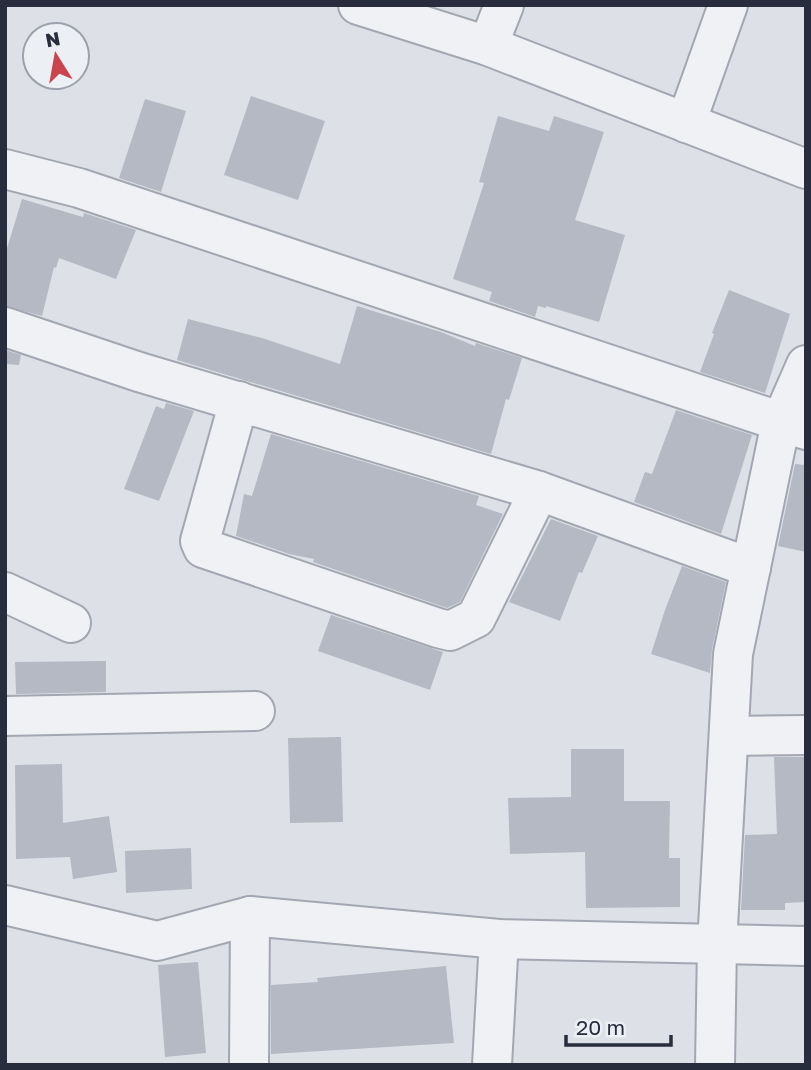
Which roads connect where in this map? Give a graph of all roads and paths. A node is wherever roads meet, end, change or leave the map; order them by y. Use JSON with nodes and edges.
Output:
{"nodes":[{"id":1,"x":358,"y":5,"type":"edge"},
{"id":2,"x":505,"y":5,"type":"edge"},
{"id":3,"x":728,"y":5,"type":"edge"},
{"id":4,"x":488,"y":46,"type":"junction"},
{"id":5,"x":686,"y":123,"type":"junction"},
{"id":6,"x":5,"y":169,"type":"edge"},
{"id":7,"x":806,"y":169,"type":"edge"},
{"id":8,"x":5,"y":327,"type":"edge"},
{"id":9,"x":806,"y":365,"type":"edge"},
{"id":10,"x":239,"y":401,"type":"junction"},
{"id":11,"x":793,"y":426,"type":"edge"},
{"id":12,"x":539,"y":491,"type":"junction"},
{"id":13,"x":751,"y":568,"type":"junction"},
{"id":14,"x":5,"y":592,"type":"edge"},
{"id":15,"x":71,"y":623,"type":"dead end"},
{"id":16,"x":255,"y":711,"type":"dead end"},
{"id":17,"x":5,"y":716,"type":"edge"},
{"id":18,"x":806,"y":735,"type":"edge"},
{"id":19,"x":729,"y":736,"type":"junction"},
{"id":20,"x":5,"y":905,"type":"edge"},
{"id":21,"x":250,"y":915,"type":"junction"},
{"id":22,"x":499,"y":939,"type":"junction"},
{"id":23,"x":718,"y":945,"type":"junction"},
{"id":24,"x":806,"y":946,"type":"edge"},
{"id":25,"x":249,"y":1065,"type":"edge"},
{"id":26,"x":492,"y":1065,"type":"edge"},
{"id":27,"x":715,"y":1065,"type":"edge"}],
"edges":[{"from":1,"to":4,"type":"street"},
{"from":2,"to":4,"type":"street"},
{"from":3,"to":5,"type":"street"},
{"from":4,"to":5,"type":"street"},
{"from":5,"to":7,"type":"street"},
{"from":6,"to":11,"type":"street"},
{"from":8,"to":10,"type":"street"},
{"from":9,"to":11,"type":"street"},
{"from":10,"to":12,"type":"street"},
{"from":10,"to":12,"type":"street"},
{"from":11,"to":13,"type":"street"},
{"from":12,"to":13,"type":"street"},
{"from":13,"to":19,"type":"street"},
{"from":14,"to":15,"type":"street"},
{"from":16,"to":17,"type":"street"},
{"from":18,"to":19,"type":"street"},
{"from":19,"to":23,"type":"street"},
{"from":20,"to":21,"type":"street"},
{"from":21,"to":22,"type":"street"},
{"from":21,"to":25,"type":"street"},
{"from":22,"to":23,"type":"street"},
{"from":22,"to":26,"type":"street"},
{"from":23,"to":24,"type":"street"},
{"from":23,"to":27,"type":"street"}]}
